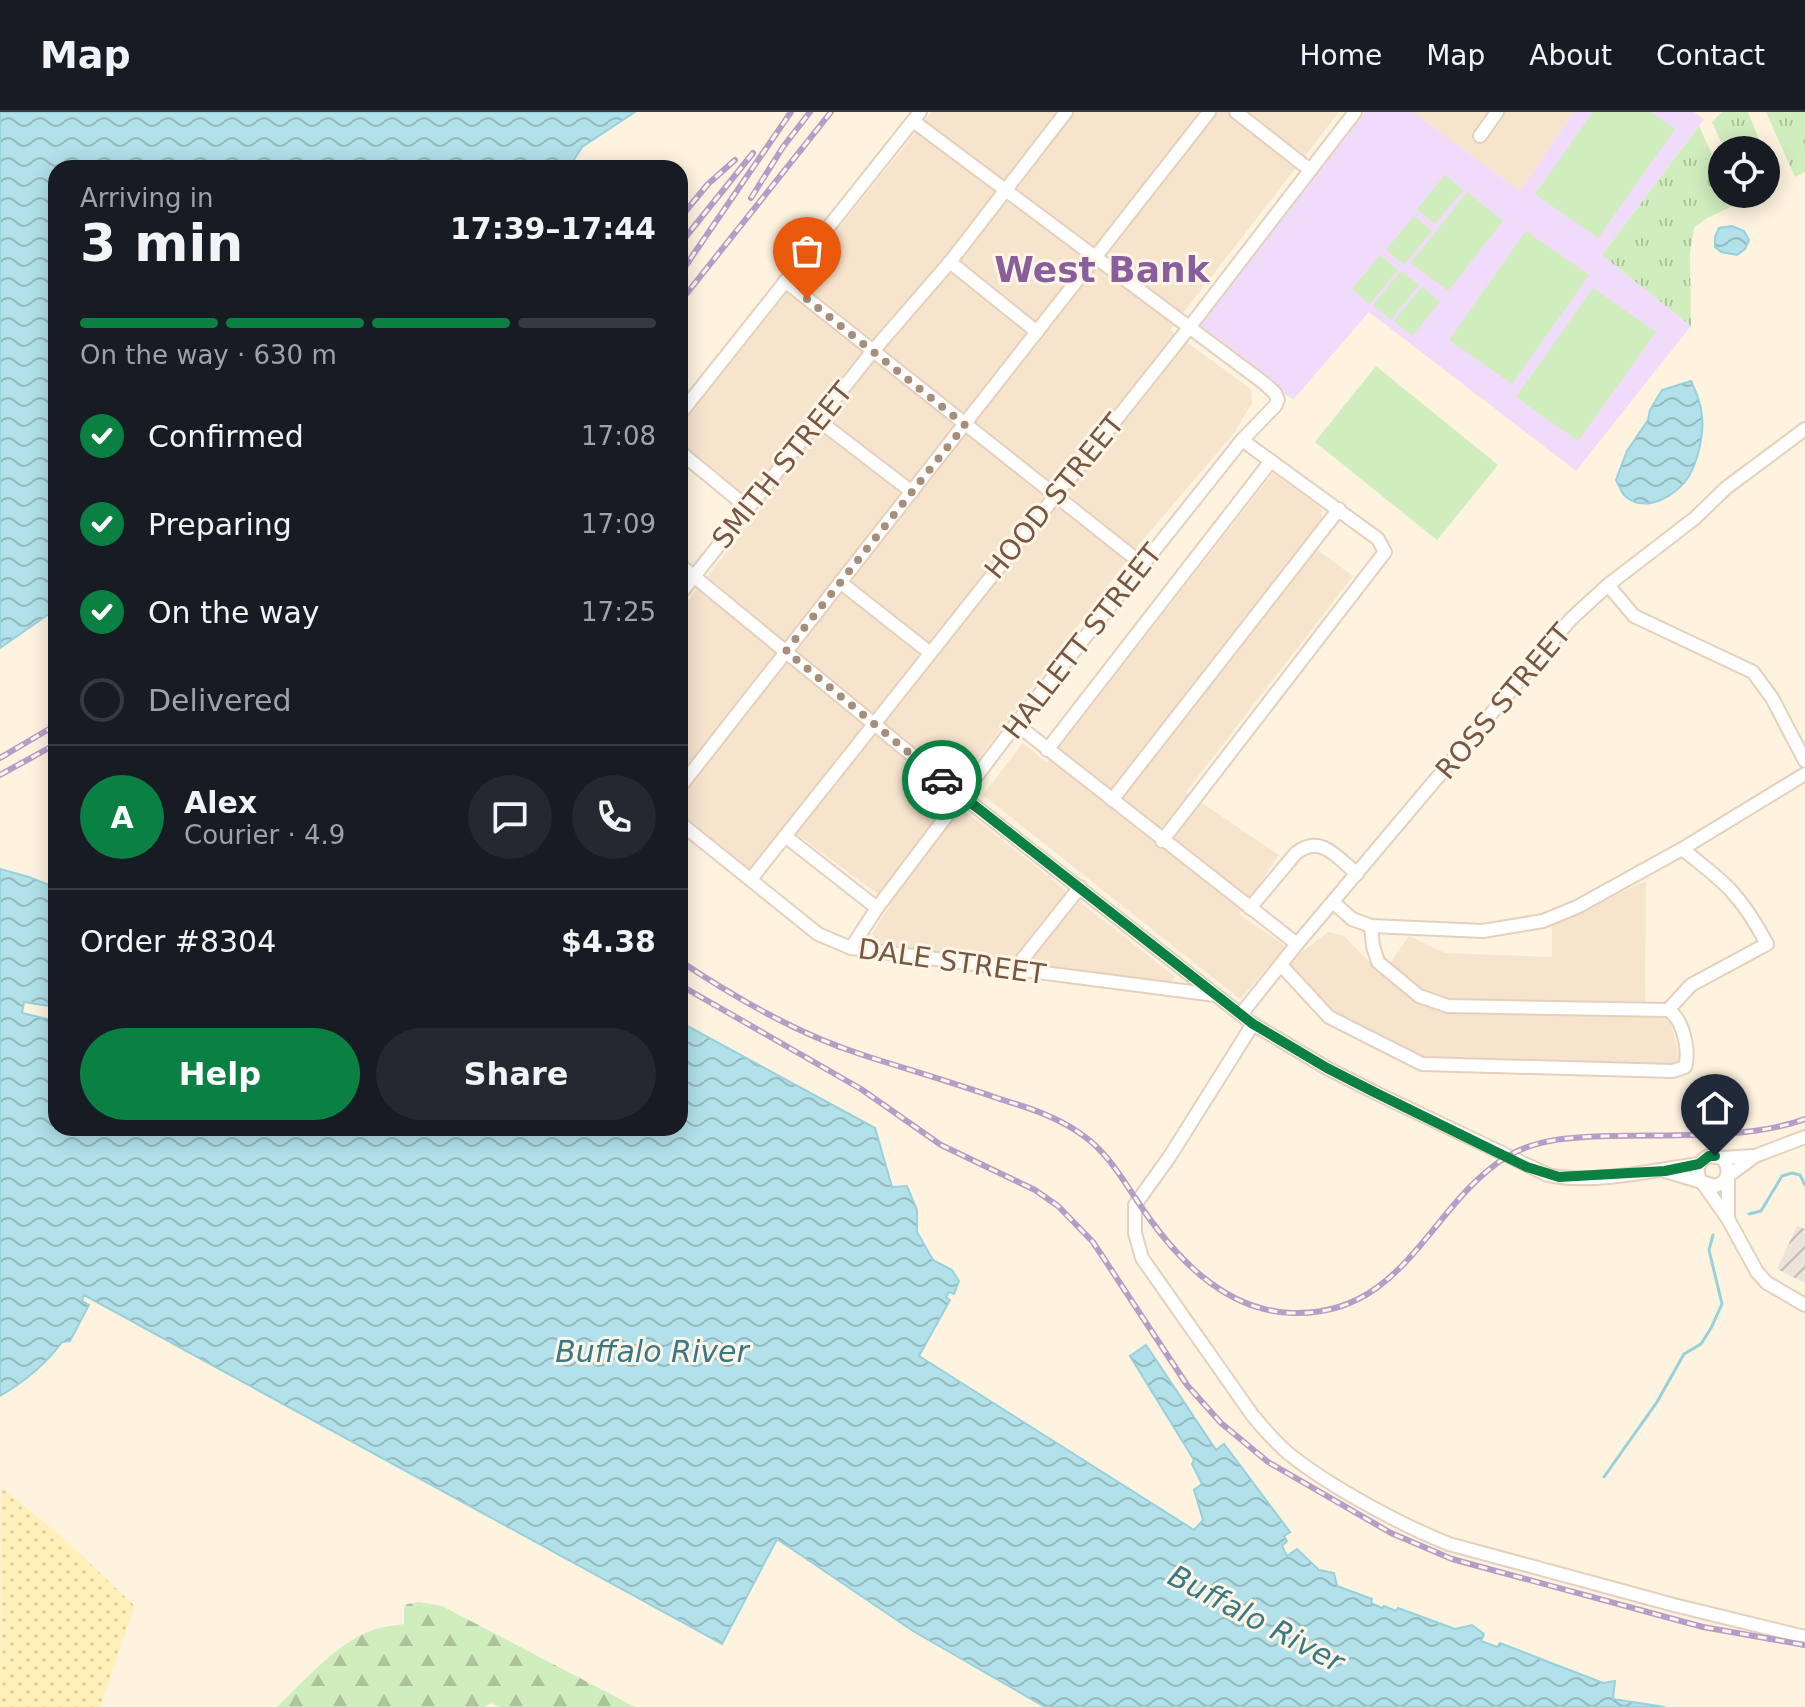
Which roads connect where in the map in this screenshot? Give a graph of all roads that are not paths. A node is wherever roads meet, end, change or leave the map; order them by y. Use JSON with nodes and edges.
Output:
{"nodes":[{"id":1,"x":1066,"y":112,"type":"edge"},
{"id":2,"x":1209,"y":112,"type":"edge"},
{"id":3,"x":1236,"y":112,"type":"edge"},
{"id":4,"x":1355,"y":112,"type":"edge"},
{"id":5,"x":1497,"y":112,"type":"edge"},
{"id":6,"x":917,"y":116,"type":"edge"},
{"id":7,"x":1480,"y":136,"type":"dead end"},
{"id":8,"x":1310,"y":170,"type":"junction"},
{"id":9,"x":1004,"y":189,"type":"junction"},
{"id":10,"x":1095,"y":257,"type":"junction"},
{"id":11,"x":950,"y":262,"type":"junction"},
{"id":12,"x":785,"y":281,"type":"junction"},
{"id":13,"x":1188,"y":329,"type":"junction"},
{"id":14,"x":1037,"y":332,"type":"junction"},
{"id":15,"x":872,"y":352,"type":"junction"},
{"id":16,"x":688,"y":404,"type":"edge"},
{"id":17,"x":818,"y":420,"type":"junction"},
{"id":18,"x":965,"y":425,"type":"junction"},
{"id":19,"x":1805,"y":429,"type":"edge"},
{"id":20,"x":1242,"y":440,"type":"junction"},
{"id":21,"x":688,"y":459,"type":"edge"},
{"id":22,"x":1271,"y":461,"type":"junction"},
{"id":23,"x":912,"y":492,"type":"junction"},
{"id":24,"x":1054,"y":495,"type":"junction"},
{"id":25,"x":748,"y":508,"type":"junction"},
{"id":26,"x":1339,"y":509,"type":"junction"},
{"id":27,"x":1142,"y":564,"type":"junction"},
{"id":28,"x":688,"y":571,"type":"edge"},
{"id":29,"x":694,"y":576,"type":"junction"},
{"id":30,"x":840,"y":582,"type":"junction"},
{"id":31,"x":688,"y":584,"type":"edge"},
{"id":32,"x":1608,"y":585,"type":"junction"},
{"id":33,"x":786,"y":651,"type":"junction"},
{"id":34,"x":929,"y":652,"type":"junction"},
{"id":35,"x":1016,"y":724,"type":"junction"},
{"id":36,"x":875,"y":726,"type":"junction"},
{"id":37,"x":1047,"y":750,"type":"junction"},
{"id":38,"x":1805,"y":761,"type":"edge"},
{"id":39,"x":1805,"y":774,"type":"edge"},
{"id":40,"x":688,"y":777,"type":"edge"},
{"id":41,"x":962,"y":796,"type":"junction"},
{"id":42,"x":1112,"y":800,"type":"junction"},
{"id":43,"x":688,"y":829,"type":"edge"},
{"id":44,"x":785,"y":836,"type":"junction"},
{"id":45,"x":1162,"y":841,"type":"junction"},
{"id":46,"x":1682,"y":849,"type":"junction"},
{"id":47,"x":1357,"y":874,"type":"junction"},
{"id":48,"x":751,"y":879,"type":"junction"},
{"id":49,"x":1080,"y":887,"type":"junction"},
{"id":50,"x":1333,"y":902,"type":"junction"},
{"id":51,"x":877,"y":908,"type":"junction"},
{"id":52,"x":1250,"y":908,"type":"junction"},
{"id":53,"x":1371,"y":926,"type":"junction"},
{"id":54,"x":1297,"y":944,"type":"junction"},
{"id":55,"x":851,"y":948,"type":"junction"},
{"id":56,"x":1281,"y":965,"type":"junction"},
{"id":57,"x":1014,"y":970,"type":"junction"},
{"id":58,"x":1218,"y":995,"type":"junction"},
{"id":59,"x":1668,"y":1010,"type":"junction"},
{"id":60,"x":1242,"y":1013,"type":"junction"},
{"id":61,"x":1253,"y":1024,"type":"junction"},
{"id":62,"x":1805,"y":1137,"type":"edge"},
{"id":63,"x":1755,"y":1156,"type":"junction"},
{"id":64,"x":1722,"y":1158,"type":"junction"},
{"id":65,"x":1699,"y":1164,"type":"junction"},
{"id":66,"x":1665,"y":1171,"type":"junction"},
{"id":67,"x":1728,"y":1176,"type":"junction"},
{"id":68,"x":1703,"y":1183,"type":"junction"},
{"id":69,"x":1728,"y":1219,"type":"junction"},
{"id":70,"x":1805,"y":1305,"type":"edge"},
{"id":71,"x":1805,"y":1637,"type":"edge"}],
"edges":[{"from":1,"to":9,"type":"street","name":"SMITH STREET"},
{"from":2,"to":10,"type":"street"},
{"from":3,"to":8,"type":"street"},
{"from":4,"to":8,"type":"street","name":"HOOD STREET"},
{"from":5,"to":7,"type":"street"},
{"from":6,"to":9,"type":"street"},
{"from":6,"to":12,"type":"street"},
{"from":8,"to":13,"type":"street","name":"HOOD STREET"},
{"from":9,"to":10,"type":"street"},
{"from":9,"to":11,"type":"street","name":"SMITH STREET"},
{"from":10,"to":13,"type":"street"},
{"from":10,"to":14,"type":"street"},
{"from":11,"to":14,"type":"street"},
{"from":11,"to":15,"type":"street","name":"SMITH STREET"},
{"from":12,"to":15,"type":"street"},
{"from":12,"to":16,"type":"street"},
{"from":13,"to":20,"type":"street","name":"HALLETT STREET"},
{"from":13,"to":24,"type":"street","name":"HOOD STREET"},
{"from":14,"to":18,"type":"street"},
{"from":15,"to":17,"type":"street","name":"SMITH STREET"},
{"from":15,"to":18,"type":"street"},
{"from":17,"to":23,"type":"street"},
{"from":17,"to":25,"type":"street","name":"SMITH STREET"},
{"from":18,"to":23,"type":"street"},
{"from":18,"to":24,"type":"street"},
{"from":19,"to":32,"type":"street","name":"ROSS STREET"},
{"from":20,"to":22,"type":"street"},
{"from":20,"to":27,"type":"street","name":"HALLETT STREET"},
{"from":21,"to":25,"type":"street"},
{"from":22,"to":26,"type":"street"},
{"from":22,"to":37,"type":"street"},
{"from":23,"to":30,"type":"street"},
{"from":24,"to":27,"type":"street"},
{"from":24,"to":34,"type":"street","name":"HOOD STREET"},
{"from":25,"to":29,"type":"street","name":"SMITH STREET"},
{"from":26,"to":42,"type":"street"},
{"from":26,"to":45,"type":"street"},
{"from":27,"to":35,"type":"street","name":"HALLETT STREET"},
{"from":28,"to":29,"type":"street"},
{"from":29,"to":31,"type":"street","name":"SMITH STREET"},
{"from":29,"to":33,"type":"street"},
{"from":30,"to":33,"type":"street"},
{"from":30,"to":34,"type":"street"},
{"from":32,"to":38,"type":"street"},
{"from":32,"to":47,"type":"street","name":"ROSS STREET"},
{"from":33,"to":36,"type":"street"},
{"from":33,"to":40,"type":"street"},
{"from":34,"to":36,"type":"street","name":"HOOD STREET"},
{"from":35,"to":37,"type":"street"},
{"from":35,"to":41,"type":"street","name":"HALLETT STREET"},
{"from":36,"to":41,"type":"street"},
{"from":36,"to":44,"type":"street","name":"HOOD STREET"},
{"from":37,"to":42,"type":"street"},
{"from":39,"to":46,"type":"street"},
{"from":41,"to":49,"type":"street"},
{"from":41,"to":51,"type":"street","name":"HALLETT STREET"},
{"from":42,"to":45,"type":"street"},
{"from":43,"to":48,"type":"street","name":"DALE STREET"},
{"from":44,"to":48,"type":"street","name":"HOOD STREET"},
{"from":44,"to":51,"type":"street"},
{"from":45,"to":52,"type":"street"},
{"from":46,"to":53,"type":"street"},
{"from":46,"to":59,"type":"street"},
{"from":47,"to":50,"type":"street","name":"ROSS STREET"},
{"from":47,"to":52,"type":"street"},
{"from":48,"to":55,"type":"street","name":"DALE STREET"},
{"from":49,"to":57,"type":"street"},
{"from":49,"to":58,"type":"street"},
{"from":50,"to":53,"type":"street"},
{"from":50,"to":54,"type":"street","name":"ROSS STREET"},
{"from":51,"to":55,"type":"street","name":"HALLETT STREET"},
{"from":52,"to":54,"type":"street"},
{"from":53,"to":59,"type":"street"},
{"from":54,"to":56,"type":"street","name":"ROSS STREET"},
{"from":55,"to":57,"type":"street","name":"DALE STREET"},
{"from":56,"to":59,"type":"street"},
{"from":56,"to":60,"type":"street","name":"ROSS STREET"},
{"from":57,"to":58,"type":"street","name":"DALE STREET"},
{"from":58,"to":60,"type":"street"},
{"from":60,"to":61,"type":"street"},
{"from":61,"to":66,"type":"street"},
{"from":61,"to":71,"type":"street"},
{"from":62,"to":63,"type":"street"},
{"from":63,"to":64,"type":"street"},
{"from":63,"to":67,"type":"street"},
{"from":64,"to":65,"type":"street"},
{"from":64,"to":67,"type":"street"},
{"from":65,"to":66,"type":"street"},
{"from":65,"to":68,"type":"street"},
{"from":66,"to":68,"type":"street"},
{"from":67,"to":68,"type":"street"},
{"from":67,"to":69,"type":"street"},
{"from":68,"to":69,"type":"street"},
{"from":69,"to":70,"type":"street"}]}
